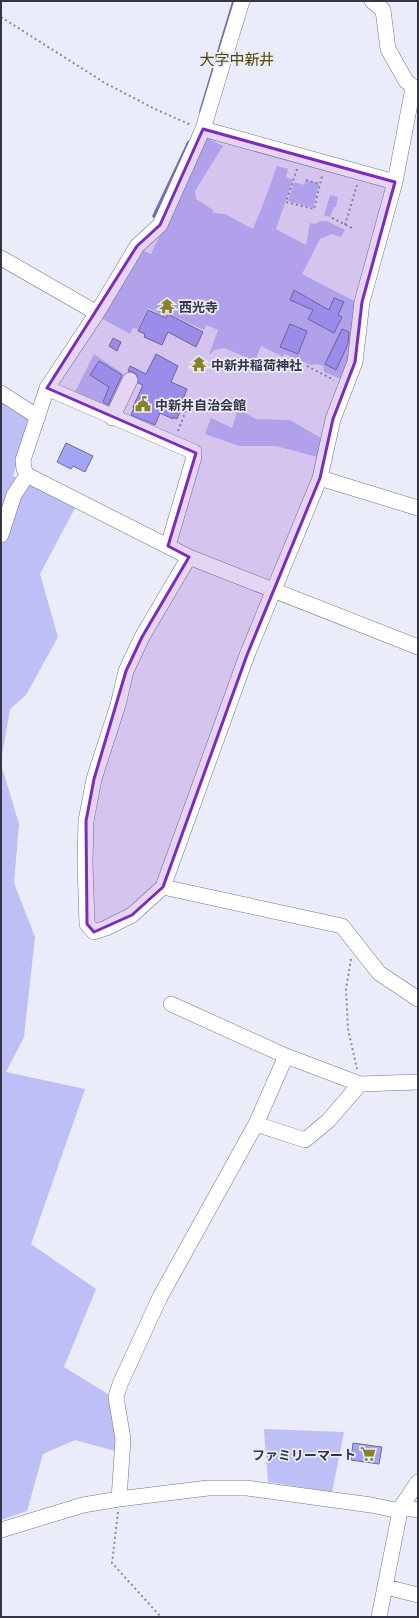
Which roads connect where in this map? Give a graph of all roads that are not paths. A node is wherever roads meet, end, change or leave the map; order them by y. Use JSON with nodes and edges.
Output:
{"nodes":[{"id":1,"x":242,"y":1,"type":"edge"},
{"id":2,"x":372,"y":1,"type":"edge"},
{"id":3,"x":415,"y":89,"type":"edge"},
{"id":4,"x":203,"y":129,"type":"junction"},
{"id":5,"x":395,"y":182,"type":"junction"},
{"id":6,"x":1,"y":258,"type":"edge"},
{"id":7,"x":97,"y":313,"type":"junction"},
{"id":8,"x":130,"y":380,"type":"dead end"},
{"id":9,"x":47,"y":388,"type":"junction"},
{"id":10,"x":1,"y":393,"type":"edge"},
{"id":11,"x":38,"y":417,"type":"junction"},
{"id":12,"x":112,"y":418,"type":"junction"},
{"id":13,"x":27,"y":475,"type":"junction"},
{"id":14,"x":320,"y":478,"type":"junction"},
{"id":15,"x":418,"y":508,"type":"edge"},
{"id":16,"x":1,"y":535,"type":"edge"},
{"id":17,"x":168,"y":546,"type":"junction"},
{"id":18,"x":189,"y":557,"type":"junction"},
{"id":19,"x":274,"y":590,"type":"junction"},
{"id":20,"x":418,"y":647,"type":"edge"},
{"id":21,"x":163,"y":887,"type":"junction"},
{"id":22,"x":418,"y":999,"type":"edge"},
{"id":23,"x":171,"y":1004,"type":"dead end"},
{"id":24,"x":286,"y":1056,"type":"junction"},
{"id":25,"x":418,"y":1082,"type":"edge"},
{"id":26,"x":360,"y":1084,"type":"junction"},
{"id":27,"x":256,"y":1124,"type":"junction"},
{"id":28,"x":418,"y":1482,"type":"edge"},
{"id":29,"x":119,"y":1499,"type":"junction"},
{"id":30,"x":401,"y":1509,"type":"junction"},
{"id":31,"x":418,"y":1510,"type":"edge"},
{"id":32,"x":1,"y":1530,"type":"edge"},
{"id":33,"x":386,"y":1587,"type":"junction"},
{"id":34,"x":418,"y":1596,"type":"edge"},
{"id":35,"x":379,"y":1617,"type":"edge"}],
"edges":[{"from":1,"to":4,"type":"street"},
{"from":2,"to":3,"type":"street"},
{"from":3,"to":5,"type":"street"},
{"from":4,"to":5,"type":"street"},
{"from":4,"to":7,"type":"street"},
{"from":5,"to":14,"type":"street"},
{"from":6,"to":7,"type":"street"},
{"from":7,"to":9,"type":"street"},
{"from":8,"to":12,"type":"street"},
{"from":9,"to":11,"type":"street"},
{"from":9,"to":12,"type":"street"},
{"from":10,"to":11,"type":"street"},
{"from":11,"to":13,"type":"street"},
{"from":12,"to":17,"type":"street"},
{"from":13,"to":16,"type":"street"},
{"from":13,"to":17,"type":"street"},
{"from":14,"to":15,"type":"street"},
{"from":14,"to":19,"type":"street"},
{"from":17,"to":18,"type":"street"},
{"from":18,"to":19,"type":"street"},
{"from":18,"to":21,"type":"street"},
{"from":19,"to":20,"type":"street"},
{"from":19,"to":21,"type":"street"},
{"from":21,"to":22,"type":"street"},
{"from":23,"to":24,"type":"street"},
{"from":24,"to":26,"type":"street"},
{"from":24,"to":27,"type":"street"},
{"from":25,"to":26,"type":"street"},
{"from":26,"to":27,"type":"street"},
{"from":27,"to":29,"type":"street"},
{"from":28,"to":30,"type":"street"},
{"from":29,"to":30,"type":"street"},
{"from":29,"to":32,"type":"street"},
{"from":30,"to":31,"type":"street"},
{"from":30,"to":33,"type":"street"},
{"from":33,"to":34,"type":"street"},
{"from":33,"to":35,"type":"street"}]}
